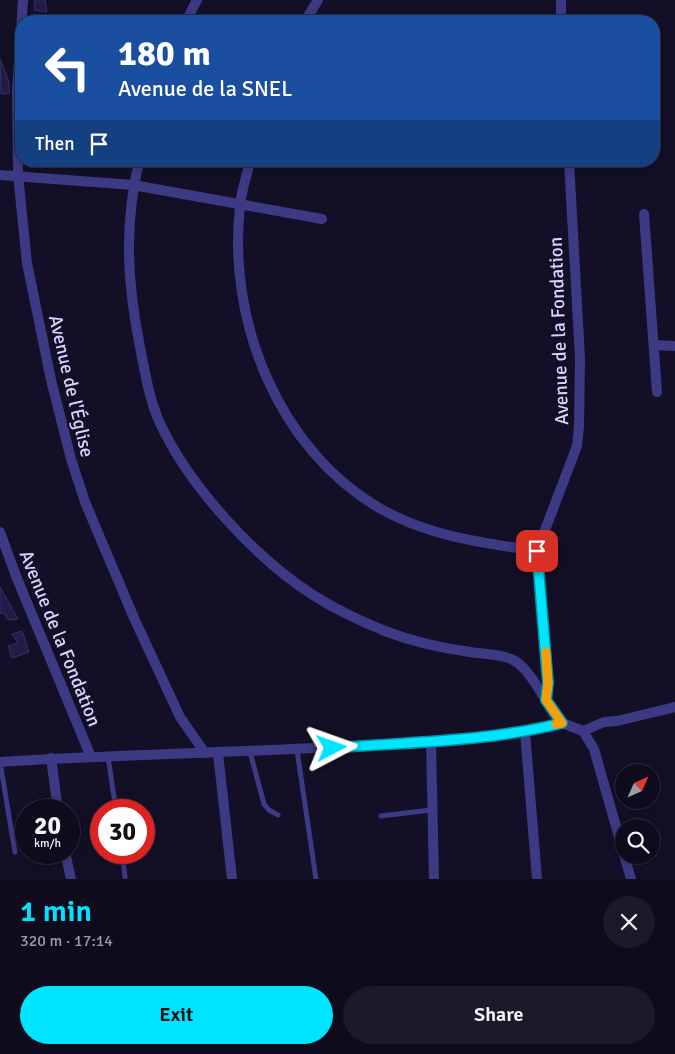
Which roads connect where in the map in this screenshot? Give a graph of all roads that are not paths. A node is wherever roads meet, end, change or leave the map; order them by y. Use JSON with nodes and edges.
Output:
{"nodes":[{"id":1,"x":24,"y":0,"type":"edge"},
{"id":2,"x":196,"y":0,"type":"edge"},
{"id":3,"x":318,"y":0,"type":"edge"},
{"id":4,"x":561,"y":0,"type":"edge"},
{"id":5,"x":23,"y":15,"type":"edge"},
{"id":6,"x":189,"y":15,"type":"edge"},
{"id":7,"x":309,"y":15,"type":"edge"},
{"id":8,"x":561,"y":15,"type":"edge"},
{"id":9,"x":18,"y":167,"type":"edge"},
{"id":10,"x":138,"y":167,"type":"edge"},
{"id":11,"x":249,"y":167,"type":"edge"},
{"id":12,"x":569,"y":167,"type":"edge"},
{"id":13,"x":0,"y":175,"type":"edge"},
{"id":14,"x":18,"y":176,"type":"junction"},
{"id":15,"x":134,"y":185,"type":"junction"},
{"id":16,"x":240,"y":204,"type":"junction"},
{"id":17,"x":644,"y":214,"type":"dead end"},
{"id":18,"x":322,"y":219,"type":"dead end"},
{"id":19,"x":655,"y":345,"type":"junction"},
{"id":20,"x":675,"y":346,"type":"edge"},
{"id":21,"x":657,"y":392,"type":"dead end"},
{"id":22,"x":0,"y":532,"type":"edge"},
{"id":23,"x":537,"y":551,"type":"junction"},
{"id":24,"x":546,"y":700,"type":"junction"},
{"id":25,"x":675,"y":707,"type":"edge"},
{"id":26,"x":562,"y":723,"type":"junction"},
{"id":27,"x":583,"y":731,"type":"junction"},
{"id":28,"x":525,"y":732,"type":"junction"},
{"id":29,"x":431,"y":742,"type":"junction"},
{"id":30,"x":297,"y":750,"type":"junction"},
{"id":31,"x":250,"y":752,"type":"junction"},
{"id":32,"x":205,"y":753,"type":"junction"},
{"id":33,"x":218,"y":753,"type":"junction"},
{"id":34,"x":108,"y":756,"type":"junction"},
{"id":35,"x":91,"y":757,"type":"junction"},
{"id":36,"x":51,"y":758,"type":"junction"},
{"id":37,"x":0,"y":762,"type":"edge"},
{"id":38,"x":57,"y":799,"type":"edge"},
{"id":39,"x":114,"y":799,"type":"edge"},
{"id":40,"x":431,"y":810,"type":"junction"},
{"id":41,"x":278,"y":815,"type":"dead end"},
{"id":42,"x":381,"y":816,"type":"dead end"},
{"id":43,"x":15,"y":852,"type":"dead end"},
{"id":44,"x":68,"y":864,"type":"edge"},
{"id":45,"x":123,"y":864,"type":"edge"},
{"id":46,"x":125,"y":877,"type":"dead end"},
{"id":47,"x":71,"y":879,"type":"edge"},
{"id":48,"x":232,"y":879,"type":"edge"},
{"id":49,"x":316,"y":879,"type":"edge"},
{"id":50,"x":434,"y":879,"type":"edge"},
{"id":51,"x":536,"y":879,"type":"edge"},
{"id":52,"x":631,"y":879,"type":"edge"}],
"edges":[{"from":1,"to":5,"type":"street","name":"Avenue de l'Église"},
{"from":2,"to":6,"type":"street"},
{"from":3,"to":7,"type":"street"},
{"from":4,"to":8,"type":"street"},
{"from":9,"to":14,"type":"street","name":"Avenue de l'Église"},
{"from":10,"to":15,"type":"street"},
{"from":11,"to":16,"type":"street"},
{"from":12,"to":23,"type":"street","name":"Avenue de la Fondation"},
{"from":13,"to":14,"type":"street"},
{"from":14,"to":15,"type":"street"},
{"from":14,"to":32,"type":"street","name":"Avenue de l'Église"},
{"from":15,"to":16,"type":"street"},
{"from":15,"to":24,"type":"street"},
{"from":16,"to":18,"type":"street"},
{"from":16,"to":23,"type":"street"},
{"from":17,"to":19,"type":"street"},
{"from":19,"to":20,"type":"street"},
{"from":19,"to":21,"type":"street"},
{"from":22,"to":35,"type":"street","name":"Avenue de la Fondation"},
{"from":23,"to":24,"type":"street"},
{"from":24,"to":26,"type":"street"},
{"from":25,"to":27,"type":"street"},
{"from":26,"to":27,"type":"street"},
{"from":26,"to":28,"type":"street"},
{"from":27,"to":52,"type":"street"},
{"from":28,"to":29,"type":"street"},
{"from":28,"to":51,"type":"street"},
{"from":29,"to":30,"type":"street"},
{"from":29,"to":40,"type":"street"},
{"from":30,"to":31,"type":"street"},
{"from":30,"to":49,"type":"lane"},
{"from":31,"to":33,"type":"street"},
{"from":31,"to":41,"type":"lane"},
{"from":32,"to":33,"type":"street"},
{"from":32,"to":34,"type":"street"},
{"from":33,"to":48,"type":"street"},
{"from":34,"to":35,"type":"street"},
{"from":34,"to":39,"type":"lane"},
{"from":35,"to":36,"type":"street"},
{"from":36,"to":37,"type":"street"},
{"from":36,"to":38,"type":"street"},
{"from":37,"to":43,"type":"lane"},
{"from":40,"to":42,"type":"lane"},
{"from":40,"to":50,"type":"street"},
{"from":44,"to":47,"type":"street"},
{"from":45,"to":46,"type":"lane"}]}
